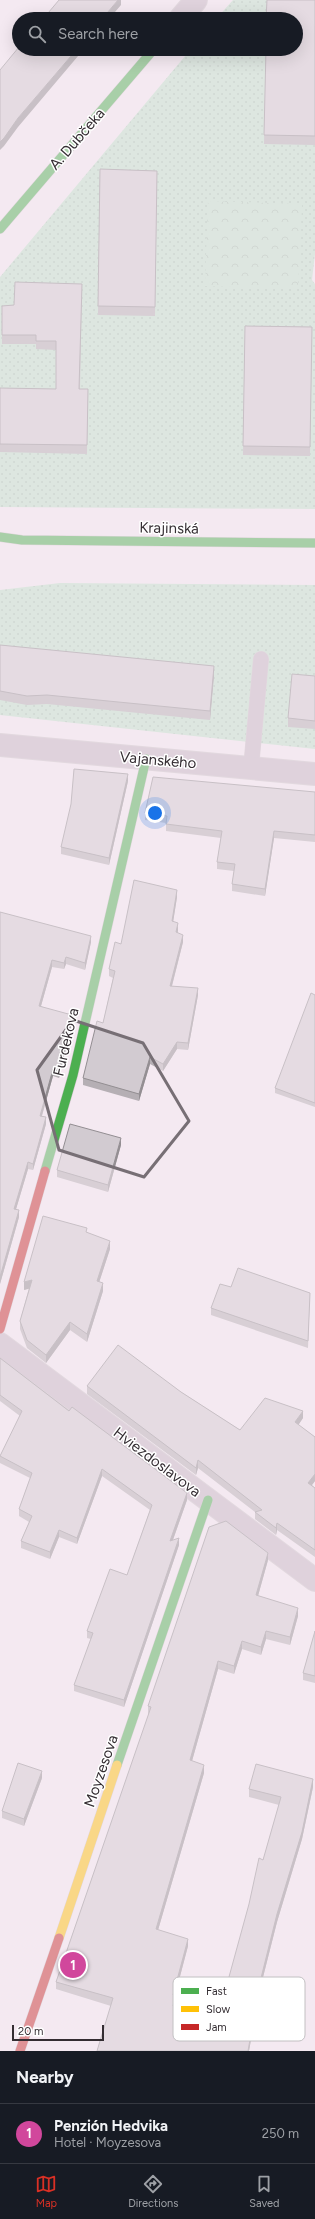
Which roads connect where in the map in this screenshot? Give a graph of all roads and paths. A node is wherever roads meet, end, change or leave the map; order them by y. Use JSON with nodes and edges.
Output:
{"nodes":[{"id":1,"x":148,"y":56,"type":"edge"},
{"id":2,"x":0,"y":229,"type":"edge"},
{"id":3,"x":0,"y":538,"type":"edge"},
{"id":4,"x":22,"y":540,"type":"junction"},
{"id":5,"x":0,"y":543,"type":"edge"},
{"id":6,"x":315,"y":544,"type":"edge"},
{"id":7,"x":261,"y":659,"type":"dead end"},
{"id":8,"x":0,"y":745,"type":"edge"},
{"id":9,"x":146,"y":758,"type":"junction"},
{"id":10,"x":251,"y":768,"type":"junction"},
{"id":11,"x":315,"y":774,"type":"edge"},
{"id":12,"x":0,"y":1329,"type":"edge"},
{"id":13,"x":0,"y":1344,"type":"edge"},
{"id":14,"x":208,"y":1500,"type":"junction"},
{"id":15,"x":315,"y":1580,"type":"edge"},
{"id":16,"x":20,"y":2051,"type":"edge"}],
"edges":[{"from":1,"to":2,"type":"street","name":"A. Dubčeka"},
{"from":3,"to":4,"type":"street","name":"Krajinská"},
{"from":4,"to":5,"type":"street","name":"Krajinská"},
{"from":4,"to":6,"type":"street","name":"Krajinská"},
{"from":7,"to":10,"type":"lane"},
{"from":8,"to":9,"type":"street","name":"Vajanského"},
{"from":9,"to":10,"type":"street","name":"Vajanského"},
{"from":9,"to":12,"type":"street","name":"Furdekova"},
{"from":10,"to":11,"type":"street","name":"Vajanského"},
{"from":13,"to":14,"type":"street","name":"Hviezdoslavova"},
{"from":14,"to":15,"type":"street","name":"Hviezdoslavova"},
{"from":14,"to":16,"type":"street","name":"Moyzesova"}]}
